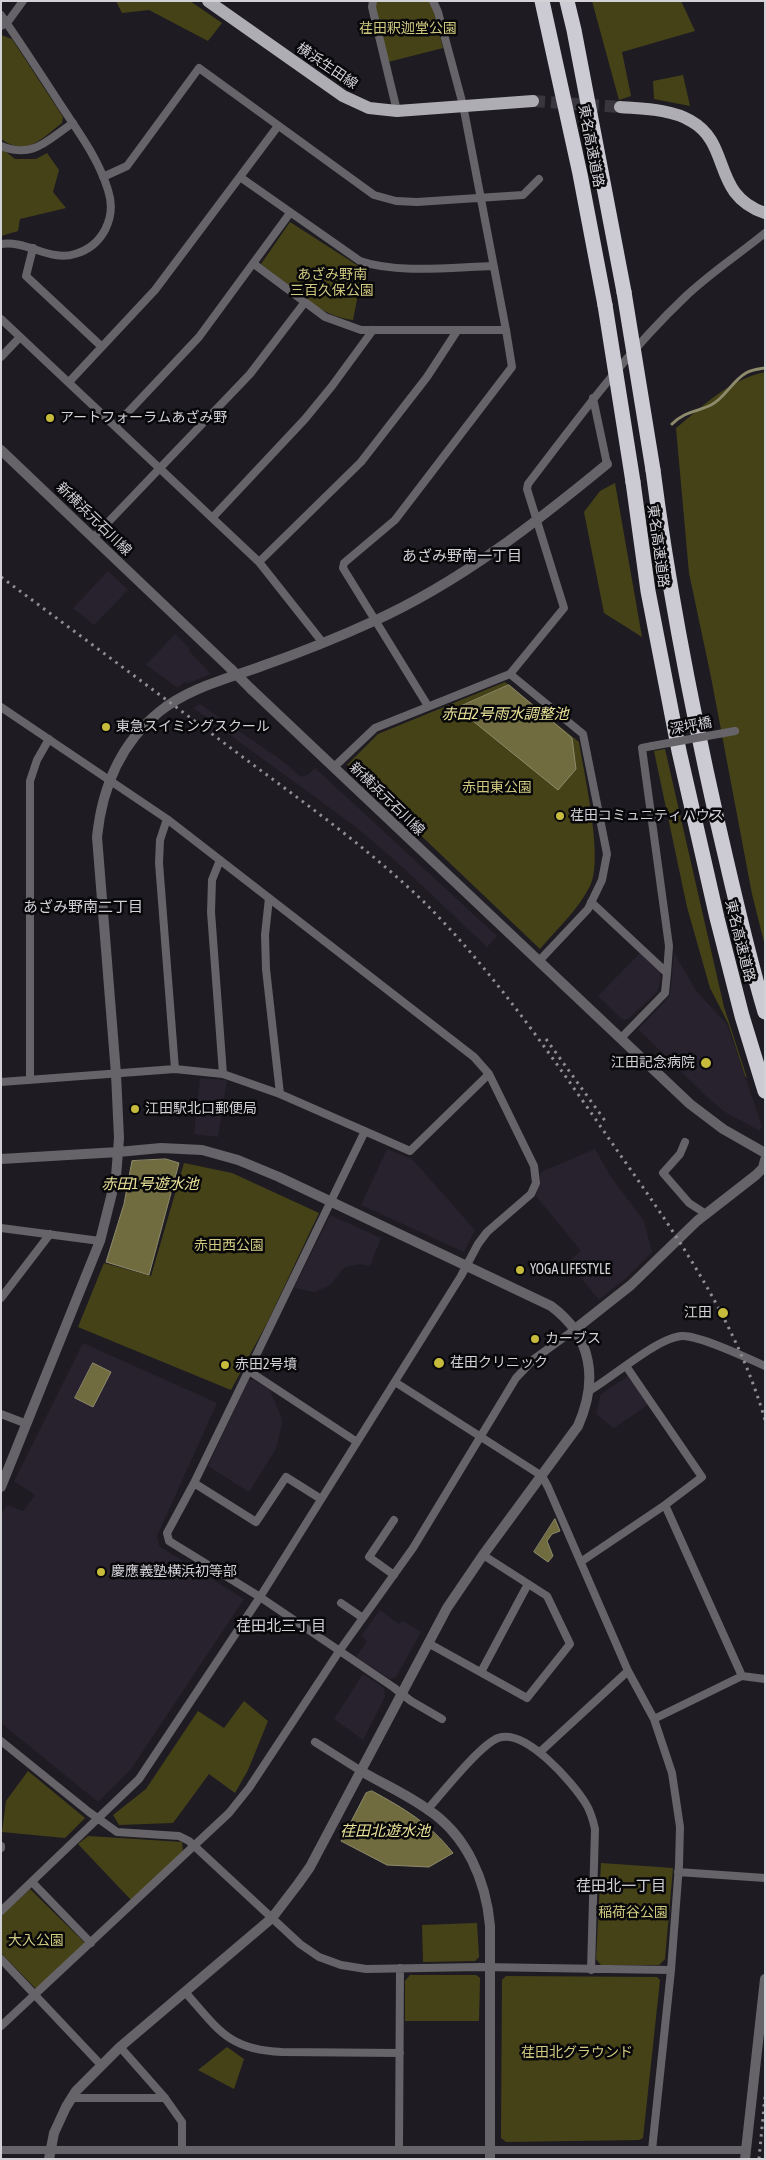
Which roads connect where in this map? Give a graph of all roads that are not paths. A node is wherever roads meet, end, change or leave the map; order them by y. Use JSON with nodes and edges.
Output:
{"nodes":[{"id":1,"x":23,"y":1,"type":"edge"},
{"id":2,"x":208,"y":1,"type":"edge"},
{"id":3,"x":373,"y":1,"type":"edge"},
{"id":4,"x":433,"y":1,"type":"edge"},
{"id":5,"x":542,"y":1,"type":"edge"},
{"id":6,"x":567,"y":1,"type":"edge"},
{"id":7,"x":1,"y":15,"type":"edge"},
{"id":8,"x":4,"y":24,"type":"edge"},
{"id":9,"x":533,"y":101,"type":"tunnel mouth"},
{"id":10,"x":463,"y":105,"type":"junction"},
{"id":11,"x":620,"y":107,"type":"tunnel mouth"},
{"id":12,"x":397,"y":111,"type":"junction"},
{"id":13,"x":73,"y":123,"type":"junction"},
{"id":14,"x":278,"y":126,"type":"junction"},
{"id":15,"x":1,"y":146,"type":"edge"},
{"id":16,"x":103,"y":177,"type":"junction"},
{"id":17,"x":240,"y":178,"type":"junction"},
{"id":18,"x":538,"y":179,"type":"dead end"},
{"id":19,"x":480,"y":198,"type":"junction"},
{"id":20,"x":290,"y":213,"type":"junction"},
{"id":21,"x":765,"y":213,"type":"edge"},
{"id":22,"x":765,"y":233,"type":"edge"},
{"id":23,"x":1,"y":244,"type":"edge"},
{"id":24,"x":33,"y":248,"type":"junction"},
{"id":25,"x":254,"y":264,"type":"junction"},
{"id":26,"x":493,"y":266,"type":"junction"},
{"id":27,"x":305,"y":302,"type":"junction"},
{"id":28,"x":1,"y":319,"type":"edge"},
{"id":29,"x":372,"y":330,"type":"junction"},
{"id":30,"x":506,"y":330,"type":"junction"},
{"id":31,"x":457,"y":331,"type":"junction"},
{"id":32,"x":20,"y":337,"type":"junction"},
{"id":33,"x":101,"y":346,"type":"junction"},
{"id":34,"x":1,"y":357,"type":"edge"},
{"id":35,"x":69,"y":382,"type":"junction"},
{"id":36,"x":593,"y":398,"type":"junction"},
{"id":37,"x":115,"y":426,"type":"junction"},
{"id":38,"x":1,"y":450,"type":"edge"},
{"id":39,"x":607,"y":464,"type":"joint"},
{"id":40,"x":160,"y":469,"type":"junction"},
{"id":41,"x":213,"y":517,"type":"junction"},
{"id":42,"x":536,"y":521,"type":"junction"},
{"id":43,"x":94,"y":538,"type":"junction"},
{"id":44,"x":259,"y":562,"type":"junction"},
{"id":45,"x":375,"y":621,"type":"junction"},
{"id":46,"x":323,"y":643,"type":"junction"},
{"id":47,"x":510,"y":674,"type":"junction"},
{"id":48,"x":428,"y":706,"type":"junction"},
{"id":49,"x":2,"y":709,"type":"edge"},
{"id":50,"x":735,"y":731,"type":"dead end"},
{"id":51,"x":48,"y":739,"type":"junction"},
{"id":52,"x":334,"y":767,"type":"junction"},
{"id":53,"x":109,"y":780,"type":"junction"},
{"id":54,"x":167,"y":818,"type":"junction"},
{"id":55,"x":220,"y":860,"type":"junction"},
{"id":56,"x":269,"y":898,"type":"junction"},
{"id":57,"x":591,"y":902,"type":"junction"},
{"id":58,"x":539,"y":961,"type":"junction"},
{"id":59,"x":667,"y":973,"type":"junction"},
{"id":60,"x":765,"y":1012,"type":"edge"},
{"id":61,"x":621,"y":1038,"type":"junction"},
{"id":62,"x":174,"y":1069,"type":"junction"},
{"id":63,"x":116,"y":1074,"type":"junction"},
{"id":64,"x":223,"y":1074,"type":"junction"},
{"id":65,"x":489,"y":1074,"type":"junction"},
{"id":66,"x":30,"y":1080,"type":"junction"},
{"id":67,"x":1,"y":1082,"type":"edge"},
{"id":68,"x":764,"y":1088,"type":"edge"},
{"id":69,"x":280,"y":1094,"type":"junction"},
{"id":70,"x":365,"y":1131,"type":"junction"},
{"id":71,"x":685,"y":1142,"type":"dead end"},
{"id":72,"x":118,"y":1152,"type":"junction"},
{"id":73,"x":765,"y":1153,"type":"edge"},
{"id":74,"x":1,"y":1159,"type":"edge"},
{"id":75,"x":765,"y":1160,"type":"edge"},
{"id":76,"x":330,"y":1202,"type":"junction"},
{"id":77,"x":706,"y":1214,"type":"junction"},
{"id":78,"x":1,"y":1228,"type":"edge"},
{"id":79,"x":50,"y":1234,"type":"junction"},
{"id":80,"x":100,"y":1241,"type":"junction"},
{"id":81,"x":468,"y":1266,"type":"junction"},
{"id":82,"x":1,"y":1298,"type":"edge"},
{"id":83,"x":574,"y":1330,"type":"junction"},
{"id":84,"x":626,"y":1366,"type":"junction"},
{"id":85,"x":765,"y":1366,"type":"edge"},
{"id":86,"x":249,"y":1371,"type":"junction"},
{"id":87,"x":395,"y":1382,"type":"junction"},
{"id":88,"x":589,"y":1391,"type":"junction"},
{"id":89,"x":1,"y":1414,"type":"edge"},
{"id":90,"x":27,"y":1424,"type":"junction"},
{"id":91,"x":481,"y":1436,"type":"junction"},
{"id":92,"x":357,"y":1442,"type":"junction"},
{"id":93,"x":542,"y":1476,"type":"junction"},
{"id":94,"x":194,"y":1483,"type":"junction"},
{"id":95,"x":1,"y":1487,"type":"edge"},
{"id":96,"x":321,"y":1499,"type":"junction"},
{"id":97,"x":665,"y":1505,"type":"junction"},
{"id":98,"x":394,"y":1520,"type":"dead end"},
{"id":99,"x":483,"y":1555,"type":"junction"},
{"id":100,"x":582,"y":1561,"type":"junction"},
{"id":101,"x":394,"y":1575,"type":"junction"},
{"id":102,"x":528,"y":1584,"type":"junction"},
{"id":103,"x":260,"y":1597,"type":"junction"},
{"id":104,"x":340,"y":1603,"type":"dead end"},
{"id":105,"x":363,"y":1618,"type":"junction"},
{"id":106,"x":428,"y":1643,"type":"junction"},
{"id":107,"x":340,"y":1650,"type":"junction"},
{"id":108,"x":628,"y":1671,"type":"junction"},
{"id":109,"x":481,"y":1672,"type":"junction"},
{"id":110,"x":742,"y":1676,"type":"junction"},
{"id":111,"x":765,"y":1679,"type":"edge"},
{"id":112,"x":401,"y":1693,"type":"junction"},
{"id":113,"x":442,"y":1719,"type":"dead end"},
{"id":114,"x":654,"y":1719,"type":"junction"},
{"id":115,"x":315,"y":1742,"type":"dead end"},
{"id":116,"x":2,"y":1746,"type":"edge"},
{"id":117,"x":540,"y":1752,"type":"junction"},
{"id":118,"x":361,"y":1771,"type":"junction"},
{"id":119,"x":428,"y":1809,"type":"junction"},
{"id":120,"x":98,"y":1819,"type":"junction"},
{"id":121,"x":196,"y":1846,"type":"junction"},
{"id":122,"x":678,"y":1872,"type":"junction"},
{"id":123,"x":765,"y":1878,"type":"edge"},
{"id":124,"x":32,"y":1882,"type":"junction"},
{"id":125,"x":1,"y":1911,"type":"edge"},
{"id":126,"x":272,"y":1918,"type":"junction"},
{"id":127,"x":91,"y":1943,"type":"junction"},
{"id":128,"x":1,"y":1959,"type":"edge"},
{"id":129,"x":400,"y":1968,"type":"junction"},
{"id":130,"x":490,"y":1968,"type":"junction"},
{"id":131,"x":591,"y":1970,"type":"junction"},
{"id":132,"x":670,"y":1970,"type":"junction"},
{"id":133,"x":765,"y":1980,"type":"edge"},
{"id":134,"x":185,"y":1992,"type":"junction"},
{"id":135,"x":35,"y":1994,"type":"junction"},
{"id":136,"x":1,"y":2026,"type":"edge"},
{"id":137,"x":120,"y":2047,"type":"junction"},
{"id":138,"x":400,"y":2053,"type":"junction"},
{"id":139,"x":101,"y":2065,"type":"junction"},
{"id":140,"x":72,"y":2098,"type":"junction"},
{"id":141,"x":165,"y":2098,"type":"junction"},
{"id":142,"x":1,"y":2150,"type":"edge"},
{"id":143,"x":182,"y":2150,"type":"junction"},
{"id":144,"x":399,"y":2150,"type":"junction"},
{"id":145,"x":652,"y":2150,"type":"junction"},
{"id":146,"x":745,"y":2154,"type":"edge"},
{"id":147,"x":49,"y":2155,"type":"edge"},
{"id":148,"x":229,"y":2155,"type":"edge"},
{"id":149,"x":490,"y":2155,"type":"edge"}],
"edges":[{"from":1,"to":8,"type":"street"},
{"from":2,"to":12,"type":"main road","name":"横浜生田線"},
{"from":3,"to":12,"type":"street"},
{"from":4,"to":10,"type":"street"},
{"from":5,"to":68,"type":"highway","name":"東名高速道路","bridge":true},
{"from":6,"to":60,"type":"highway","name":"東名高速道路","bridge":true},
{"from":7,"to":8,"type":"street"},
{"from":8,"to":13,"type":"street"},
{"from":9,"to":10,"type":"main road","name":"横浜生田線"},
{"from":10,"to":12,"type":"main road","name":"横浜生田線"},
{"from":10,"to":19,"type":"street"},
{"from":11,"to":21,"type":"main road"},
{"from":13,"to":15,"type":"street"},
{"from":13,"to":16,"type":"street"},
{"from":14,"to":16,"type":"street"},
{"from":14,"to":17,"type":"street"},
{"from":14,"to":19,"type":"street"},
{"from":16,"to":24,"type":"street"},
{"from":17,"to":20,"type":"street"},
{"from":17,"to":33,"type":"street"},
{"from":18,"to":19,"type":"street"},
{"from":19,"to":26,"type":"street"},
{"from":20,"to":25,"type":"street"},
{"from":20,"to":26,"type":"street"},
{"from":22,"to":36,"type":"street"},
{"from":23,"to":24,"type":"street"},
{"from":24,"to":33,"type":"street"},
{"from":25,"to":27,"type":"street"},
{"from":25,"to":37,"type":"street"},
{"from":26,"to":30,"type":"street"},
{"from":27,"to":29,"type":"street"},
{"from":27,"to":40,"type":"street"},
{"from":28,"to":32,"type":"street"},
{"from":29,"to":31,"type":"street"},
{"from":29,"to":41,"type":"street"},
{"from":30,"to":31,"type":"street"},
{"from":30,"to":45,"type":"street"},
{"from":31,"to":44,"type":"street"},
{"from":32,"to":34,"type":"street"},
{"from":32,"to":35,"type":"street"},
{"from":33,"to":35,"type":"street"},
{"from":35,"to":37,"type":"street"},
{"from":36,"to":39,"type":"street"},
{"from":36,"to":42,"type":"street"},
{"from":37,"to":40,"type":"street"},
{"from":38,"to":43,"type":"street","name":"新横浜元石川線"},
{"from":39,"to":42,"type":"street"},
{"from":40,"to":41,"type":"street"},
{"from":40,"to":43,"type":"street"},
{"from":41,"to":44,"type":"street"},
{"from":42,"to":45,"type":"street"},
{"from":42,"to":47,"type":"street"},
{"from":43,"to":52,"type":"street","name":"新横浜元石川線","bridge":true},
{"from":44,"to":46,"type":"street"},
{"from":45,"to":46,"type":"street"},
{"from":45,"to":48,"type":"street"},
{"from":46,"to":53,"type":"street"},
{"from":47,"to":48,"type":"street"},
{"from":47,"to":57,"type":"street"},
{"from":48,"to":52,"type":"street"},
{"from":49,"to":51,"type":"street"},
{"from":50,"to":59,"type":"street","name":"深坪橋","bridge":true},
{"from":51,"to":53,"type":"street"},
{"from":51,"to":66,"type":"street"},
{"from":52,"to":58,"type":"street","name":"新横浜元石川線"},
{"from":53,"to":54,"type":"street"},
{"from":53,"to":63,"type":"street"},
{"from":54,"to":55,"type":"street"},
{"from":54,"to":62,"type":"street"},
{"from":55,"to":56,"type":"street"},
{"from":55,"to":64,"type":"street"},
{"from":56,"to":65,"type":"street"},
{"from":56,"to":69,"type":"street"},
{"from":57,"to":58,"type":"street"},
{"from":57,"to":59,"type":"street"},
{"from":58,"to":61,"type":"street","name":"新横浜元石川線"},
{"from":59,"to":61,"type":"street"},
{"from":61,"to":73,"type":"street","name":"新横浜元石川線"},
{"from":62,"to":63,"type":"street"},
{"from":62,"to":64,"type":"street"},
{"from":63,"to":66,"type":"street"},
{"from":63,"to":72,"type":"street"},
{"from":64,"to":69,"type":"street"},
{"from":65,"to":70,"type":"street"},
{"from":65,"to":81,"type":"street"},
{"from":66,"to":67,"type":"street"},
{"from":69,"to":70,"type":"street"},
{"from":70,"to":76,"type":"street"},
{"from":71,"to":77,"type":"street"},
{"from":72,"to":74,"type":"street"},
{"from":72,"to":76,"type":"street"},
{"from":72,"to":80,"type":"street"},
{"from":75,"to":77,"type":"street"},
{"from":76,"to":81,"type":"street"},
{"from":76,"to":86,"type":"street"},
{"from":77,"to":83,"type":"street"},
{"from":78,"to":79,"type":"street"},
{"from":79,"to":80,"type":"street"},
{"from":79,"to":82,"type":"street"},
{"from":80,"to":90,"type":"street"},
{"from":81,"to":83,"type":"street"},
{"from":81,"to":87,"type":"street"},
{"from":83,"to":88,"type":"street"},
{"from":83,"to":91,"type":"street"},
{"from":84,"to":85,"type":"street"},
{"from":84,"to":88,"type":"street"},
{"from":84,"to":97,"type":"street"},
{"from":86,"to":92,"type":"street"},
{"from":86,"to":94,"type":"street"},
{"from":87,"to":91,"type":"street"},
{"from":87,"to":92,"type":"street"},
{"from":88,"to":93,"type":"street"},
{"from":89,"to":90,"type":"street"},
{"from":90,"to":95,"type":"street"},
{"from":91,"to":93,"type":"street"},
{"from":91,"to":101,"type":"street"},
{"from":92,"to":96,"type":"street"},
{"from":93,"to":99,"type":"street"},
{"from":93,"to":100,"type":"street"},
{"from":94,"to":96,"type":"street"},
{"from":94,"to":103,"type":"street"},
{"from":96,"to":103,"type":"street"},
{"from":97,"to":100,"type":"street"},
{"from":97,"to":110,"type":"street"},
{"from":98,"to":101,"type":"street"},
{"from":99,"to":102,"type":"street"},
{"from":99,"to":106,"type":"street"},
{"from":100,"to":108,"type":"street"},
{"from":101,"to":105,"type":"street"},
{"from":102,"to":109,"type":"street"},
{"from":102,"to":109,"type":"street"},
{"from":103,"to":107,"type":"street"},
{"from":103,"to":120,"type":"street"},
{"from":104,"to":105,"type":"street"},
{"from":105,"to":107,"type":"street"},
{"from":106,"to":109,"type":"street"},
{"from":106,"to":112,"type":"street"},
{"from":107,"to":112,"type":"street"},
{"from":107,"to":121,"type":"street"},
{"from":108,"to":114,"type":"street"},
{"from":108,"to":117,"type":"street"},
{"from":110,"to":111,"type":"street"},
{"from":110,"to":114,"type":"street"},
{"from":112,"to":113,"type":"street"},
{"from":112,"to":118,"type":"street"},
{"from":114,"to":122,"type":"street"},
{"from":115,"to":118,"type":"street"},
{"from":116,"to":120,"type":"street"},
{"from":117,"to":119,"type":"street"},
{"from":117,"to":131,"type":"street"},
{"from":118,"to":119,"type":"street"},
{"from":118,"to":126,"type":"street"},
{"from":119,"to":130,"type":"street"},
{"from":120,"to":121,"type":"street"},
{"from":120,"to":124,"type":"street"},
{"from":121,"to":126,"type":"street"},
{"from":121,"to":127,"type":"street"},
{"from":122,"to":123,"type":"street"},
{"from":122,"to":132,"type":"street"},
{"from":124,"to":125,"type":"street"},
{"from":124,"to":127,"type":"street"},
{"from":126,"to":129,"type":"street"},
{"from":126,"to":134,"type":"street"},
{"from":127,"to":135,"type":"street"},
{"from":128,"to":135,"type":"street"},
{"from":129,"to":130,"type":"street"},
{"from":129,"to":138,"type":"street"},
{"from":130,"to":131,"type":"street"},
{"from":130,"to":149,"type":"street"},
{"from":131,"to":132,"type":"street"},
{"from":132,"to":145,"type":"street"},
{"from":133,"to":146,"type":"street"},
{"from":134,"to":137,"type":"street"},
{"from":134,"to":138,"type":"street"},
{"from":135,"to":136,"type":"street"},
{"from":135,"to":139,"type":"street"},
{"from":137,"to":139,"type":"street"},
{"from":137,"to":141,"type":"street"},
{"from":138,"to":144,"type":"street"},
{"from":139,"to":140,"type":"street"},
{"from":140,"to":141,"type":"street"},
{"from":140,"to":147,"type":"street"},
{"from":141,"to":143,"type":"street"},
{"from":142,"to":147,"type":"street"},
{"from":143,"to":147,"type":"street"},
{"from":143,"to":148,"type":"street"},
{"from":144,"to":148,"type":"street"},
{"from":144,"to":149,"type":"street"},
{"from":145,"to":146,"type":"street"},
{"from":145,"to":149,"type":"street"}]}
